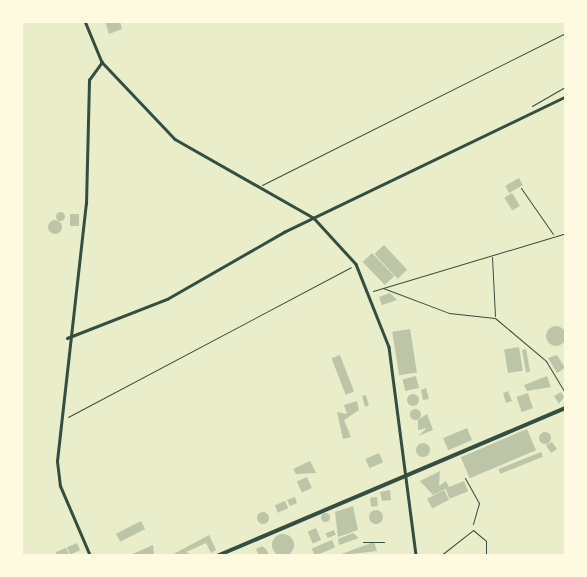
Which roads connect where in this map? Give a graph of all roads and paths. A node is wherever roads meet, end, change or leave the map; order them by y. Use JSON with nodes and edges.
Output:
{"nodes":[{"id":1,"x":85,"y":21,"type":"edge"},
{"id":2,"x":566,"y":33,"type":"edge"},
{"id":3,"x":102,"y":62,"type":"junction"},
{"id":4,"x":566,"y":86,"type":"edge"},
{"id":5,"x":566,"y":96,"type":"edge"},
{"id":6,"x":530,"y":111,"type":"junction"},
{"id":7,"x":261,"y":187,"type":"junction"},
{"id":8,"x":522,"y":188,"type":"dead end"},
{"id":9,"x":314,"y":218,"type":"junction"},
{"id":10,"x":566,"y":233,"type":"edge"},
{"id":11,"x":555,"y":236,"type":"junction"},
{"id":12,"x":492,"y":256,"type":"junction"},
{"id":13,"x":356,"y":264,"type":"junction"},
{"id":14,"x":383,"y":288,"type":"junction"},
{"id":15,"x":371,"y":292,"type":"junction"},
{"id":16,"x":495,"y":318,"type":"junction"},
{"id":17,"x":67,"y":338,"type":"junction"},
{"id":18,"x":566,"y":394,"type":"edge"},
{"id":19,"x":566,"y":408,"type":"edge"},
{"id":20,"x":61,"y":417,"type":"junction"},
{"id":21,"x":407,"y":472,"type":"junction"},
{"id":22,"x":465,"y":478,"type":"dead end"},
{"id":23,"x":473,"y":530,"type":"junction"},
{"id":24,"x":363,"y":542,"type":"dead end"},
{"id":25,"x":384,"y":542,"type":"dead end"},
{"id":26,"x":90,"y":556,"type":"edge"},
{"id":27,"x":217,"y":556,"type":"edge"},
{"id":28,"x":416,"y":556,"type":"edge"},
{"id":29,"x":440,"y":556,"type":"edge"},
{"id":30,"x":486,"y":556,"type":"edge"}],
"edges":[{"from":1,"to":3,"type":"street"},
{"from":2,"to":7,"type":"lane"},
{"from":3,"to":7,"type":"street"},
{"from":3,"to":17,"type":"street"},
{"from":4,"to":6,"type":"path"},
{"from":5,"to":6,"type":"street"},
{"from":6,"to":9,"type":"street"},
{"from":7,"to":9,"type":"street"},
{"from":8,"to":11,"type":"path"},
{"from":9,"to":13,"type":"street"},
{"from":9,"to":17,"type":"street"},
{"from":10,"to":11,"type":"path"},
{"from":11,"to":12,"type":"path"},
{"from":12,"to":14,"type":"path"},
{"from":12,"to":16,"type":"path"},
{"from":13,"to":15,"type":"street"},
{"from":13,"to":20,"type":"path"},
{"from":14,"to":15,"type":"path"},
{"from":14,"to":16,"type":"path"},
{"from":15,"to":21,"type":"street"},
{"from":16,"to":18,"type":"path"},
{"from":17,"to":20,"type":"street"},
{"from":19,"to":21,"type":"main road"},
{"from":20,"to":26,"type":"street"},
{"from":21,"to":27,"type":"main road"},
{"from":21,"to":28,"type":"street"},
{"from":22,"to":23,"type":"path"},
{"from":23,"to":29,"type":"lane"},
{"from":23,"to":30,"type":"lane"},
{"from":24,"to":25,"type":"path"}]}
